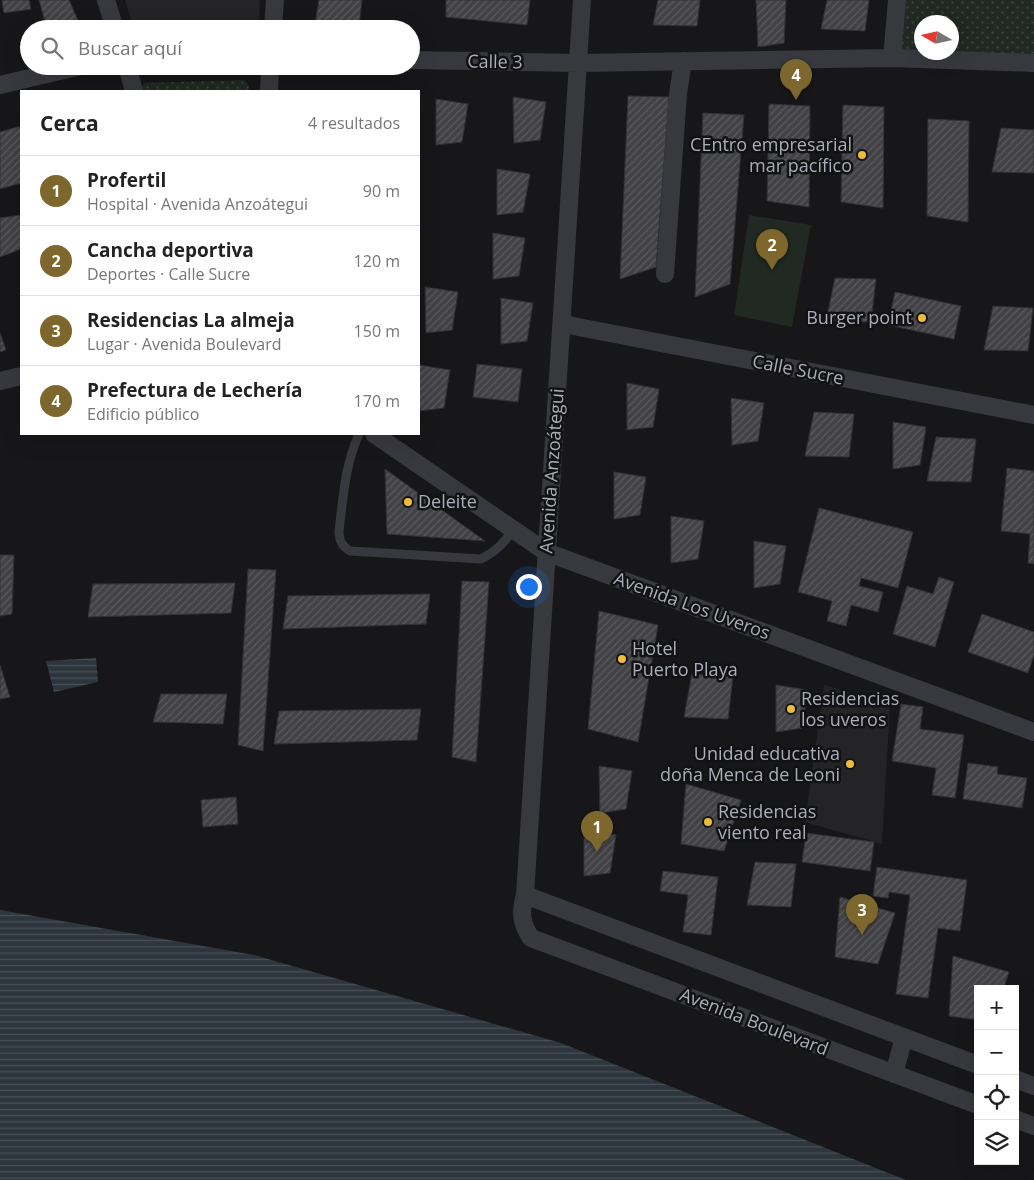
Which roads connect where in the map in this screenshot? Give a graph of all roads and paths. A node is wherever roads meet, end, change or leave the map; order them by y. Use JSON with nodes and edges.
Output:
{"nodes":[{"id":1,"x":106,"y":0,"type":"edge"},
{"id":2,"x":275,"y":0,"type":"edge"},
{"id":3,"x":582,"y":0,"type":"edge"},
{"id":4,"x":897,"y":0,"type":"edge"},
{"id":5,"x":113,"y":20,"type":"edge"},
{"id":6,"x":274,"y":20,"type":"edge"},
{"id":7,"x":892,"y":58,"type":"junction"},
{"id":8,"x":420,"y":60,"type":"edge"},
{"id":9,"x":682,"y":61,"type":"junction"},
{"id":10,"x":579,"y":63,"type":"junction"},
{"id":11,"x":1034,"y":64,"type":"edge"},
{"id":12,"x":45,"y":75,"type":"edge"},
{"id":13,"x":130,"y":75,"type":"edge"},
{"id":14,"x":270,"y":75,"type":"edge"},
{"id":15,"x":0,"y":86,"type":"edge"},
{"id":16,"x":134,"y":90,"type":"edge"},
{"id":17,"x":269,"y":90,"type":"edge"},
{"id":18,"x":664,"y":274,"type":"dead end"},
{"id":19,"x":563,"y":324,"type":"junction"},
{"id":20,"x":20,"y":376,"type":"edge"},
{"id":21,"x":0,"y":381,"type":"edge"},
{"id":22,"x":1034,"y":415,"type":"edge"},
{"id":23,"x":359,"y":435,"type":"edge"},
{"id":24,"x":375,"y":435,"type":"edge"},
{"id":25,"x":513,"y":529,"type":"junction"},
{"id":26,"x":546,"y":552,"type":"junction"},
{"id":27,"x":1034,"y":732,"type":"edge"},
{"id":28,"x":525,"y":895,"type":"junction"},
{"id":29,"x":531,"y":938,"type":"joint"},
{"id":30,"x":904,"y":1037,"type":"junction"},
{"id":31,"x":974,"y":1063,"type":"edge"},
{"id":32,"x":894,"y":1074,"type":"junction"},
{"id":33,"x":1019,"y":1080,"type":"edge"},
{"id":34,"x":1034,"y":1086,"type":"edge"},
{"id":35,"x":974,"y":1104,"type":"edge"},
{"id":36,"x":1018,"y":1120,"type":"edge"},
{"id":37,"x":1034,"y":1126,"type":"edge"}],
"edges":[{"from":1,"to":5,"type":"street"},
{"from":2,"to":6,"type":"street"},
{"from":3,"to":10,"type":"street","name":"Avenida Anzoátegui"},
{"from":4,"to":7,"type":"street"},
{"from":7,"to":9,"type":"street","name":"Calle 3"},
{"from":7,"to":11,"type":"street","name":"Calle 3"},
{"from":8,"to":10,"type":"street","name":"Calle 3"},
{"from":9,"to":10,"type":"street","name":"Calle 3"},
{"from":9,"to":18,"type":"street"},
{"from":10,"to":19,"type":"street","name":"Avenida Anzoátegui"},
{"from":12,"to":15,"type":"street"},
{"from":13,"to":16,"type":"street"},
{"from":14,"to":17,"type":"street"},
{"from":19,"to":22,"type":"street","name":"Calle Sucre"},
{"from":19,"to":26,"type":"street","name":"Avenida Anzoátegui"},
{"from":20,"to":21,"type":"street"},
{"from":23,"to":25,"type":"lane"},
{"from":24,"to":25,"type":"street","name":"Avenida Los Uveros"},
{"from":25,"to":26,"type":"street","name":"Avenida Los Uveros"},
{"from":26,"to":27,"type":"street","name":"Avenida Los Uveros"},
{"from":26,"to":28,"type":"street","name":"Avenida Anzoátegui"},
{"from":28,"to":29,"type":"street","name":"Avenida Anzoátegui"},
{"from":28,"to":30,"type":"street"},
{"from":29,"to":32,"type":"street","name":"Avenida Boulevard"},
{"from":30,"to":31,"type":"street"},
{"from":30,"to":32,"type":"street"},
{"from":32,"to":35,"type":"street","name":"Avenida Boulevard"},
{"from":33,"to":34,"type":"street"},
{"from":36,"to":37,"type":"street"}]}
